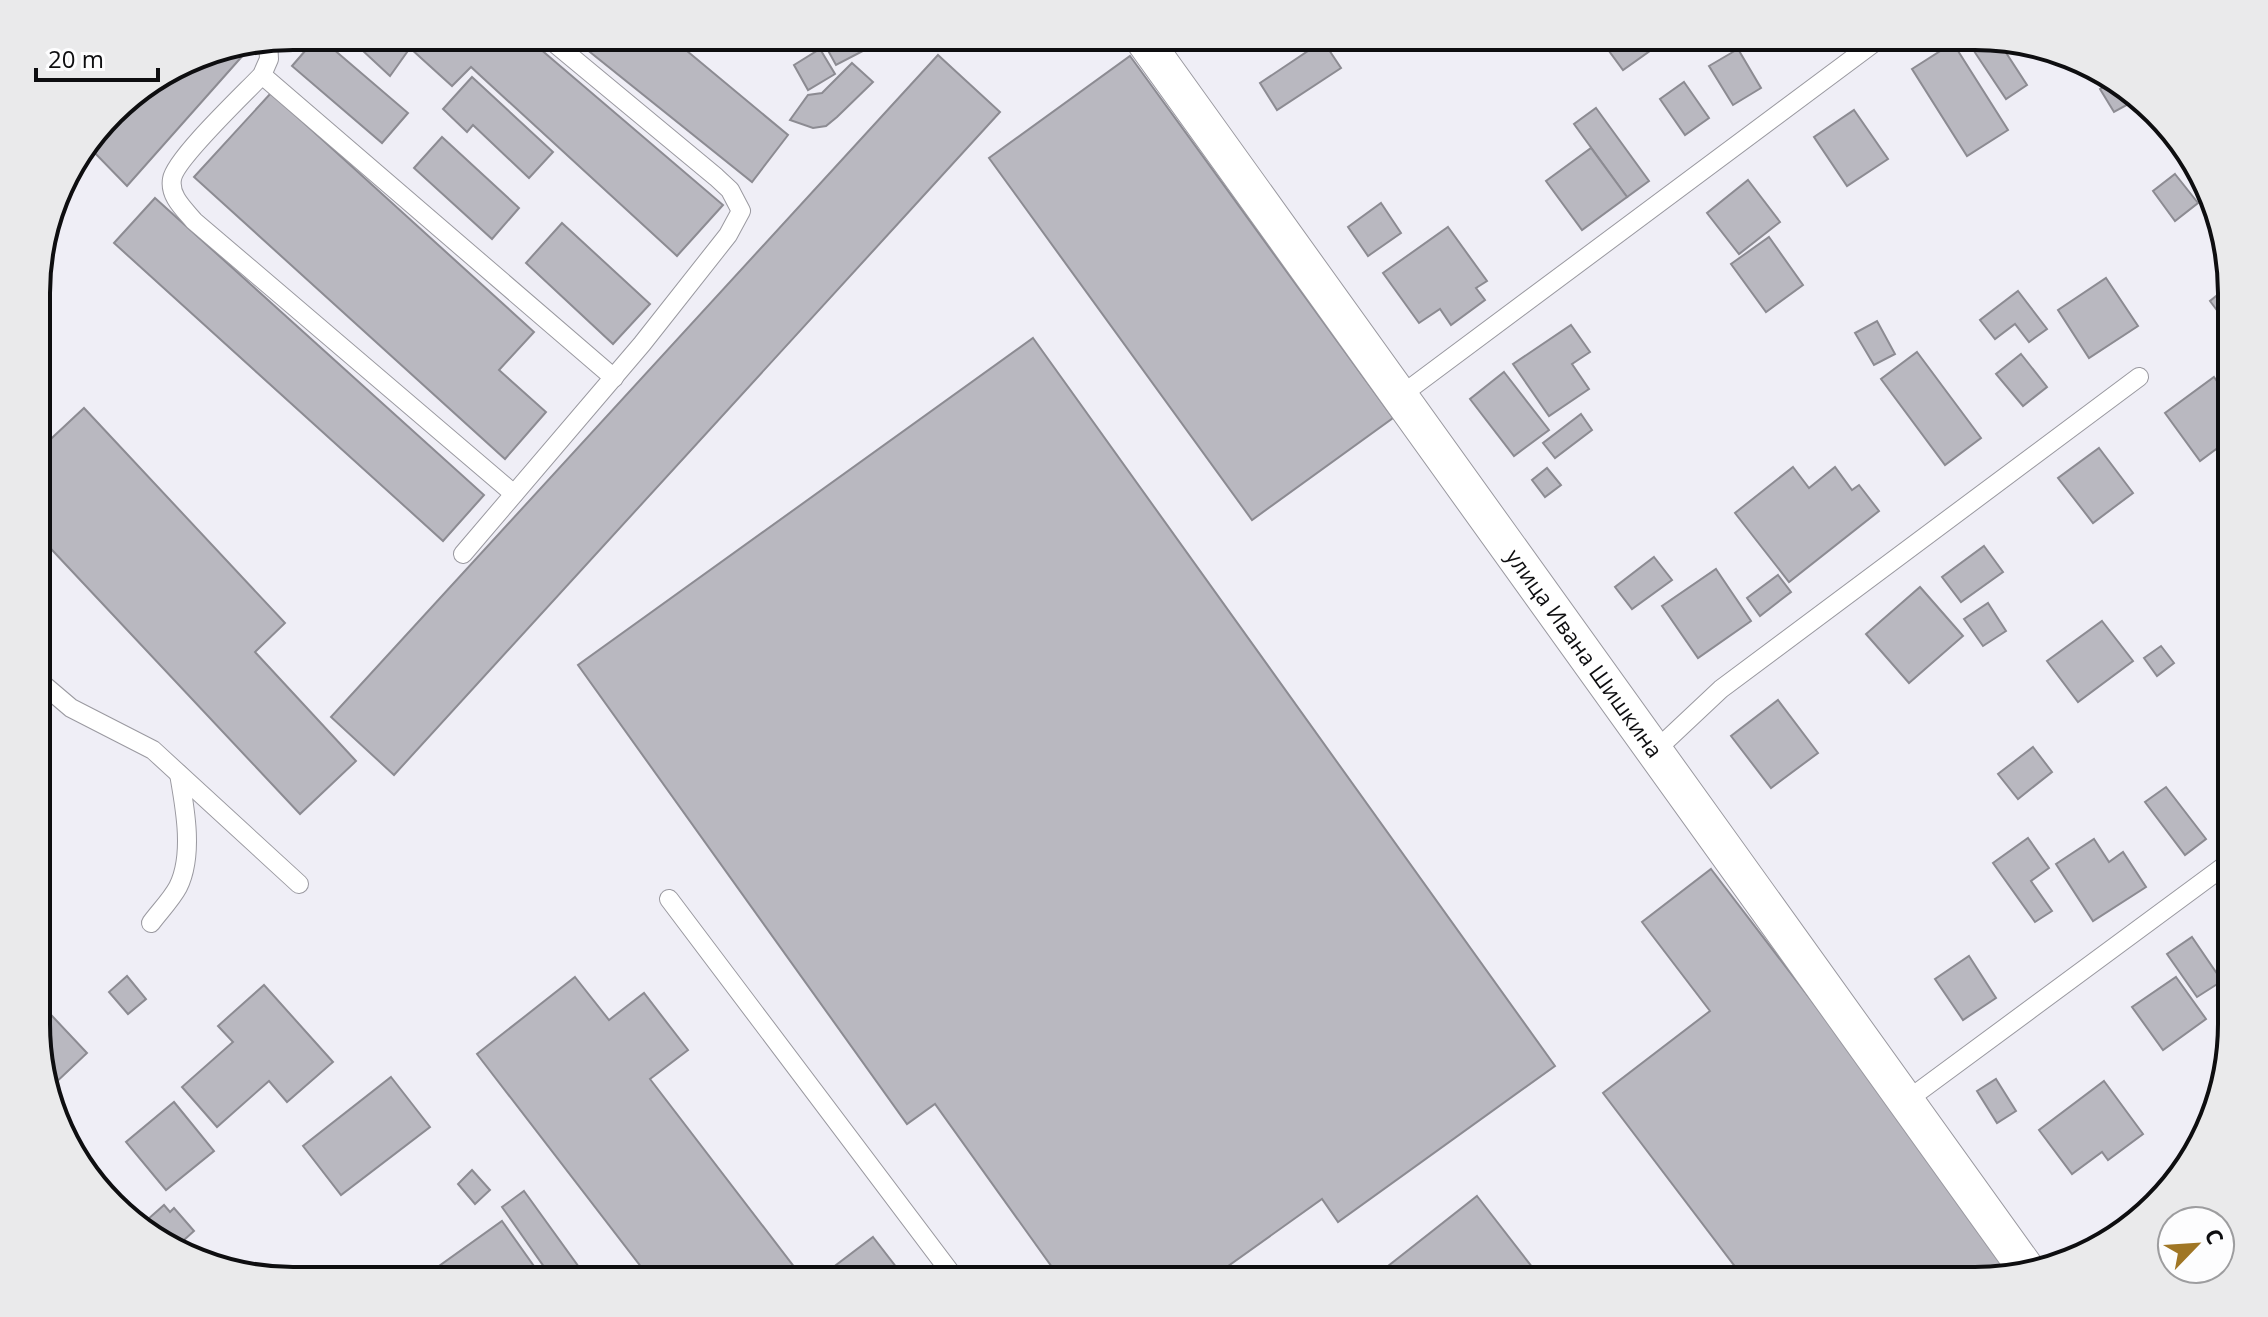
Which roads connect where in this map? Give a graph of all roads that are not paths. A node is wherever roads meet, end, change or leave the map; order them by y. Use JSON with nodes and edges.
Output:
{"nodes":[{"id":1,"x":563,"y":50,"type":"edge"},
{"id":2,"x":1151,"y":50,"type":"edge"},
{"id":3,"x":1864,"y":50,"type":"edge"},
{"id":4,"x":269,"y":52,"type":"edge"},
{"id":5,"x":262,"y":75,"type":"junction"},
{"id":6,"x":2139,"y":377,"type":"dead end"},
{"id":7,"x":614,"y":378,"type":"junction"},
{"id":8,"x":1400,"y":396,"type":"junction"},
{"id":9,"x":514,"y":494,"type":"junction"},
{"id":10,"x":463,"y":554,"type":"dead end"},
{"id":11,"x":50,"y":690,"type":"edge"},
{"id":12,"x":1655,"y":751,"type":"junction"},
{"id":13,"x":179,"y":774,"type":"junction"},
{"id":14,"x":2217,"y":871,"type":"edge"},
{"id":15,"x":299,"y":884,"type":"dead end"},
{"id":16,"x":669,"y":899,"type":"dead end"},
{"id":17,"x":151,"y":923,"type":"dead end"},
{"id":18,"x":1906,"y":1101,"type":"junction"},
{"id":19,"x":2021,"y":1262,"type":"edge"},
{"id":20,"x":946,"y":1267,"type":"edge"}],
"edges":[{"from":1,"to":7,"type":"lane"},
{"from":2,"to":8,"type":"street","name":"улица Ивана Шишкина"},
{"from":3,"to":8,"type":"lane"},
{"from":4,"to":5,"type":"lane"},
{"from":5,"to":7,"type":"lane"},
{"from":5,"to":9,"type":"lane"},
{"from":6,"to":12,"type":"lane"},
{"from":7,"to":9,"type":"lane"},
{"from":8,"to":12,"type":"street","name":"улица Ивана Шишкина"},
{"from":9,"to":10,"type":"lane"},
{"from":11,"to":13,"type":"lane"},
{"from":12,"to":18,"type":"street","name":"улица Ивана Шишкина"},
{"from":13,"to":15,"type":"lane"},
{"from":13,"to":17,"type":"lane"},
{"from":14,"to":18,"type":"lane"},
{"from":16,"to":20,"type":"lane"},
{"from":18,"to":19,"type":"street","name":"улица Ивана Шишкина"}]}
